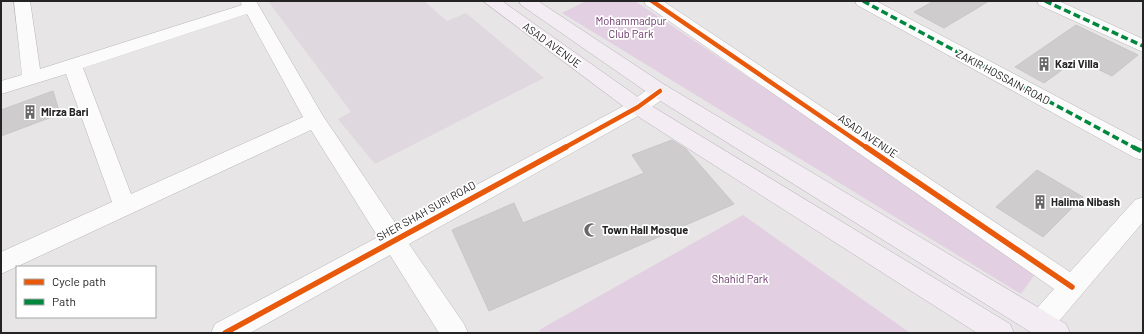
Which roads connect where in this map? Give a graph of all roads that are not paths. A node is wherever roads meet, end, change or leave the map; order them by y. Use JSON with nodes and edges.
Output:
{"nodes":[{"id":1,"x":22,"y":1,"type":"edge"},
{"id":2,"x":491,"y":1,"type":"edge"},
{"id":3,"x":527,"y":1,"type":"edge"},
{"id":4,"x":652,"y":1,"type":"edge"},
{"id":5,"x":864,"y":1,"type":"edge"},
{"id":6,"x":1045,"y":1,"type":"edge"},
{"id":7,"x":250,"y":4,"type":"edge"},
{"id":8,"x":1143,"y":46,"type":"edge"},
{"id":9,"x":72,"y":65,"type":"junction"},
{"id":10,"x":32,"y":78,"type":"junction"},
{"id":11,"x":1,"y":88,"type":"edge"},
{"id":12,"x":660,"y":91,"type":"junction"},
{"id":13,"x":638,"y":106,"type":"junction"},
{"id":14,"x":315,"y":120,"type":"junction"},
{"id":15,"x":1143,"y":152,"type":"edge"},
{"id":16,"x":1143,"y":206,"type":"edge"},
{"id":17,"x":125,"y":207,"type":"junction"},
{"id":18,"x":393,"y":241,"type":"junction"},
{"id":19,"x":1,"y":263,"type":"edge"},
{"id":20,"x":1072,"y":287,"type":"junction"},
{"id":21,"x":1048,"y":328,"type":"edge"},
{"id":22,"x":225,"y":333,"type":"edge"},
{"id":23,"x":454,"y":333,"type":"edge"},
{"id":24,"x":1000,"y":333,"type":"edge"}],
"edges":[{"from":1,"to":10,"type":"street"},
{"from":2,"to":13,"type":"main road","name":"ASAD AVENUE"},
{"from":3,"to":12,"type":"main road","name":"ASAD AVENUE"},
{"from":4,"to":20,"type":"street","name":"ASAD AVENUE"},
{"from":5,"to":15,"type":"street","name":"ZAKIR HOSSAIN ROAD"},
{"from":6,"to":8,"type":"street"},
{"from":7,"to":9,"type":"street"},
{"from":7,"to":14,"type":"street"},
{"from":9,"to":10,"type":"street"},
{"from":9,"to":17,"type":"street"},
{"from":10,"to":11,"type":"street"},
{"from":12,"to":13,"type":"street","name":"SHER SHAH SURI ROAD"},
{"from":12,"to":21,"type":"main road","name":"ASAD AVENUE"},
{"from":13,"to":18,"type":"street","name":"SHER SHAH SURI ROAD"},
{"from":13,"to":24,"type":"main road","name":"ASAD AVENUE"},
{"from":14,"to":17,"type":"street"},
{"from":14,"to":18,"type":"street"},
{"from":16,"to":20,"type":"street"},
{"from":17,"to":19,"type":"street"},
{"from":18,"to":22,"type":"street","name":"SHER SHAH SURI ROAD"},
{"from":18,"to":23,"type":"street"},
{"from":20,"to":21,"type":"street"}]}
